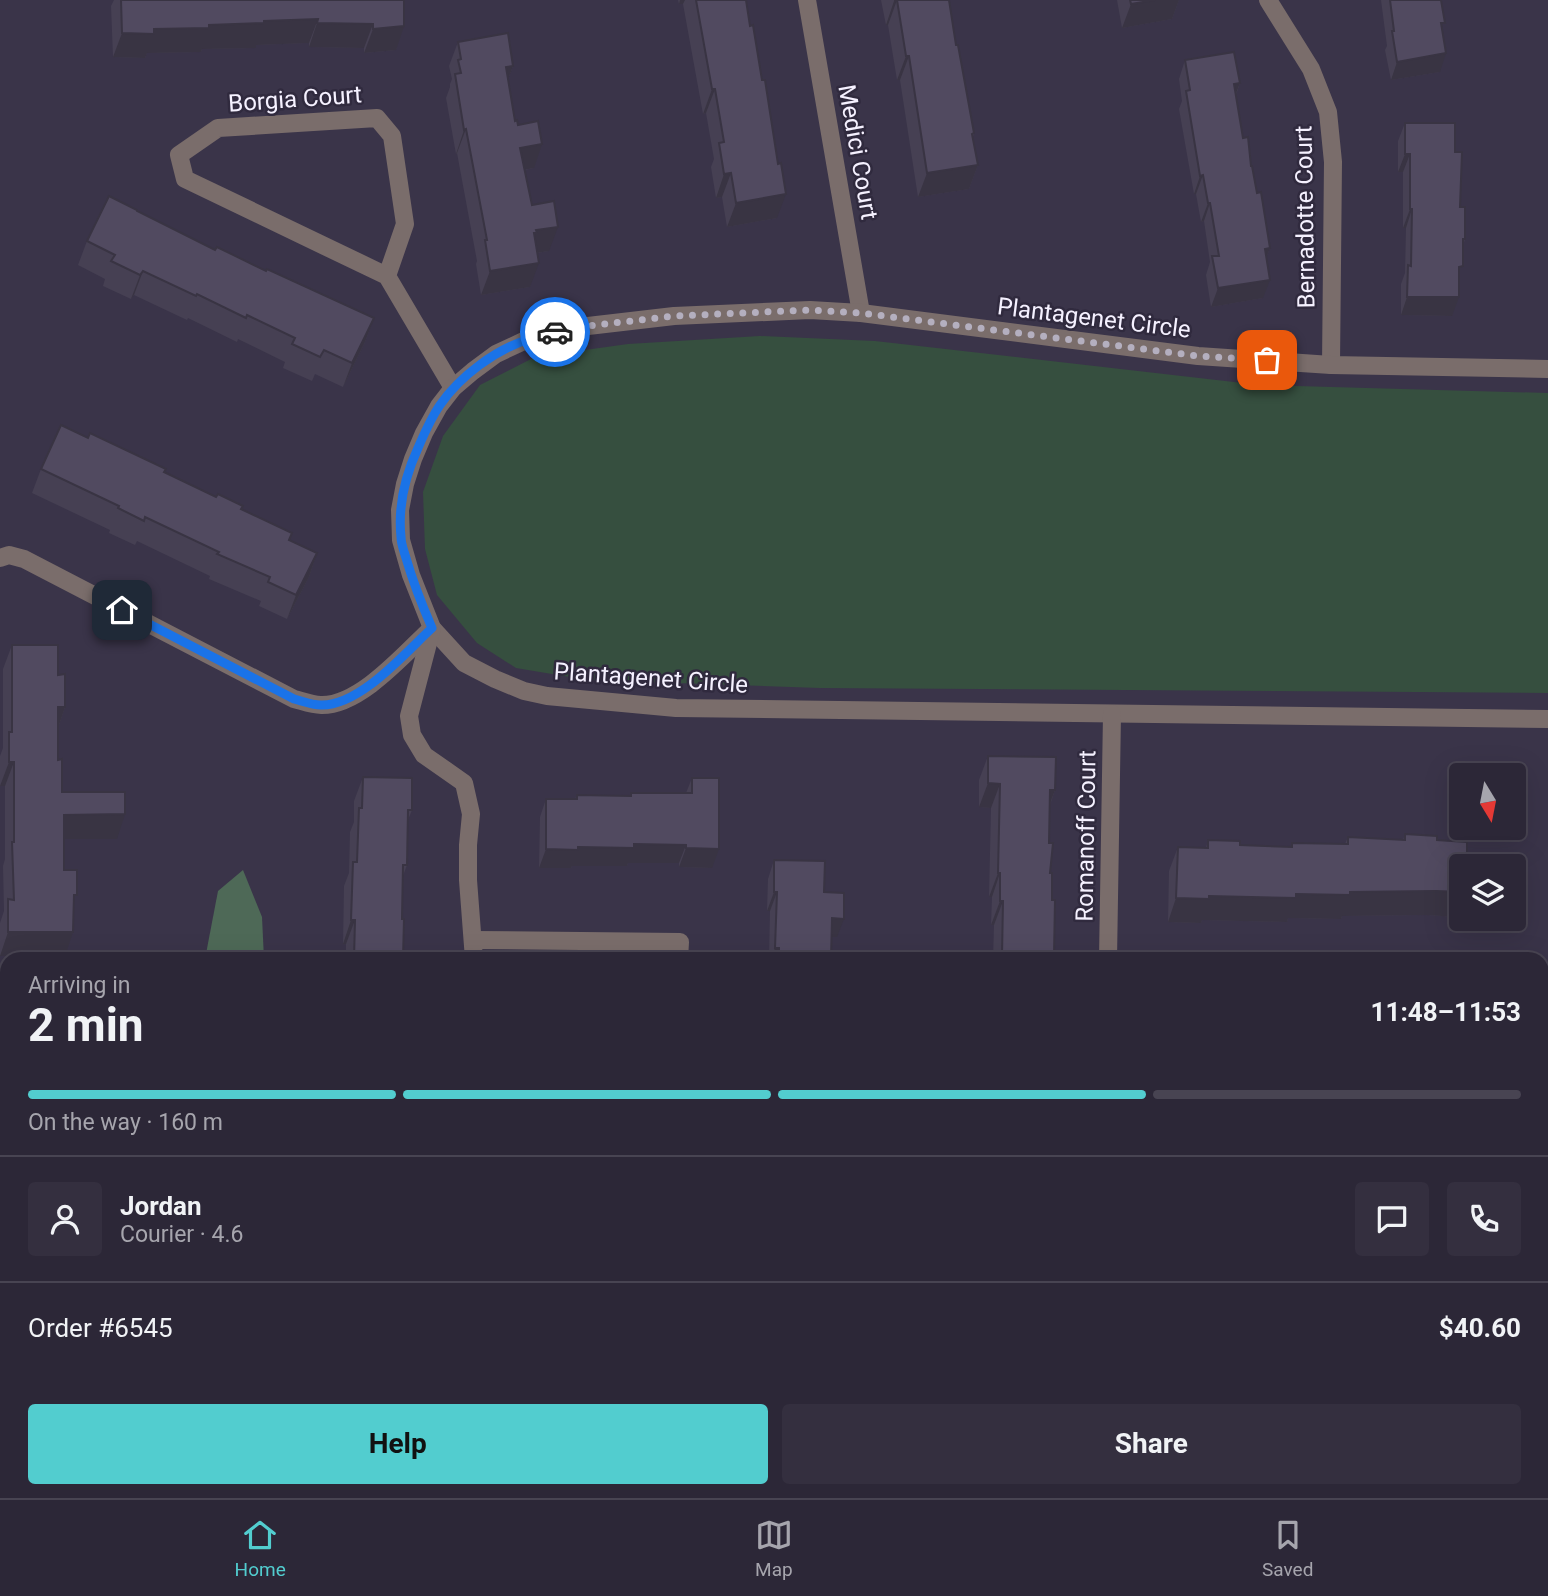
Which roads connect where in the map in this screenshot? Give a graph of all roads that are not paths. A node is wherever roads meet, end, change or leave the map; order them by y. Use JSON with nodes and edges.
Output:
{"nodes":[{"id":1,"x":807,"y":0,"type":"edge"},
{"id":2,"x":1268,"y":0,"type":"edge"},
{"id":3,"x":387,"y":275,"type":"junction"},
{"id":4,"x":861,"y":313,"type":"junction"},
{"id":5,"x":1331,"y":365,"type":"junction"},
{"id":6,"x":1548,"y":369,"type":"edge"},
{"id":7,"x":453,"y":388,"type":"junction"},
{"id":8,"x":0,"y":558,"type":"edge"},
{"id":9,"x":432,"y":628,"type":"junction"},
{"id":10,"x":1112,"y":714,"type":"junction"},
{"id":11,"x":1548,"y":719,"type":"edge"},
{"id":12,"x":473,"y":940,"type":"junction"},
{"id":13,"x":474,"y":952,"type":"edge"},
{"id":14,"x":679,"y":952,"type":"edge"},
{"id":15,"x":1108,"y":952,"type":"edge"}],
"edges":[{"from":1,"to":4,"type":"street","name":"Medici Court"},
{"from":2,"to":5,"type":"street","name":"Bernadotte Court"},
{"from":3,"to":3,"type":"street","name":"Borgia Court"},
{"from":3,"to":7,"type":"street"},
{"from":4,"to":5,"type":"street","name":"Plantagenet Circle"},
{"from":4,"to":7,"type":"street","name":"Plantagenet Circle"},
{"from":5,"to":6,"type":"street","name":"Plantagenet Circle"},
{"from":7,"to":9,"type":"street","name":"Plantagenet Circle"},
{"from":8,"to":9,"type":"street"},
{"from":9,"to":10,"type":"street","name":"Plantagenet Circle"},
{"from":9,"to":12,"type":"street"},
{"from":10,"to":11,"type":"street","name":"Plantagenet Circle"},
{"from":10,"to":15,"type":"street","name":"Romanoff Court"},
{"from":12,"to":13,"type":"street"},
{"from":12,"to":14,"type":"street"}]}
